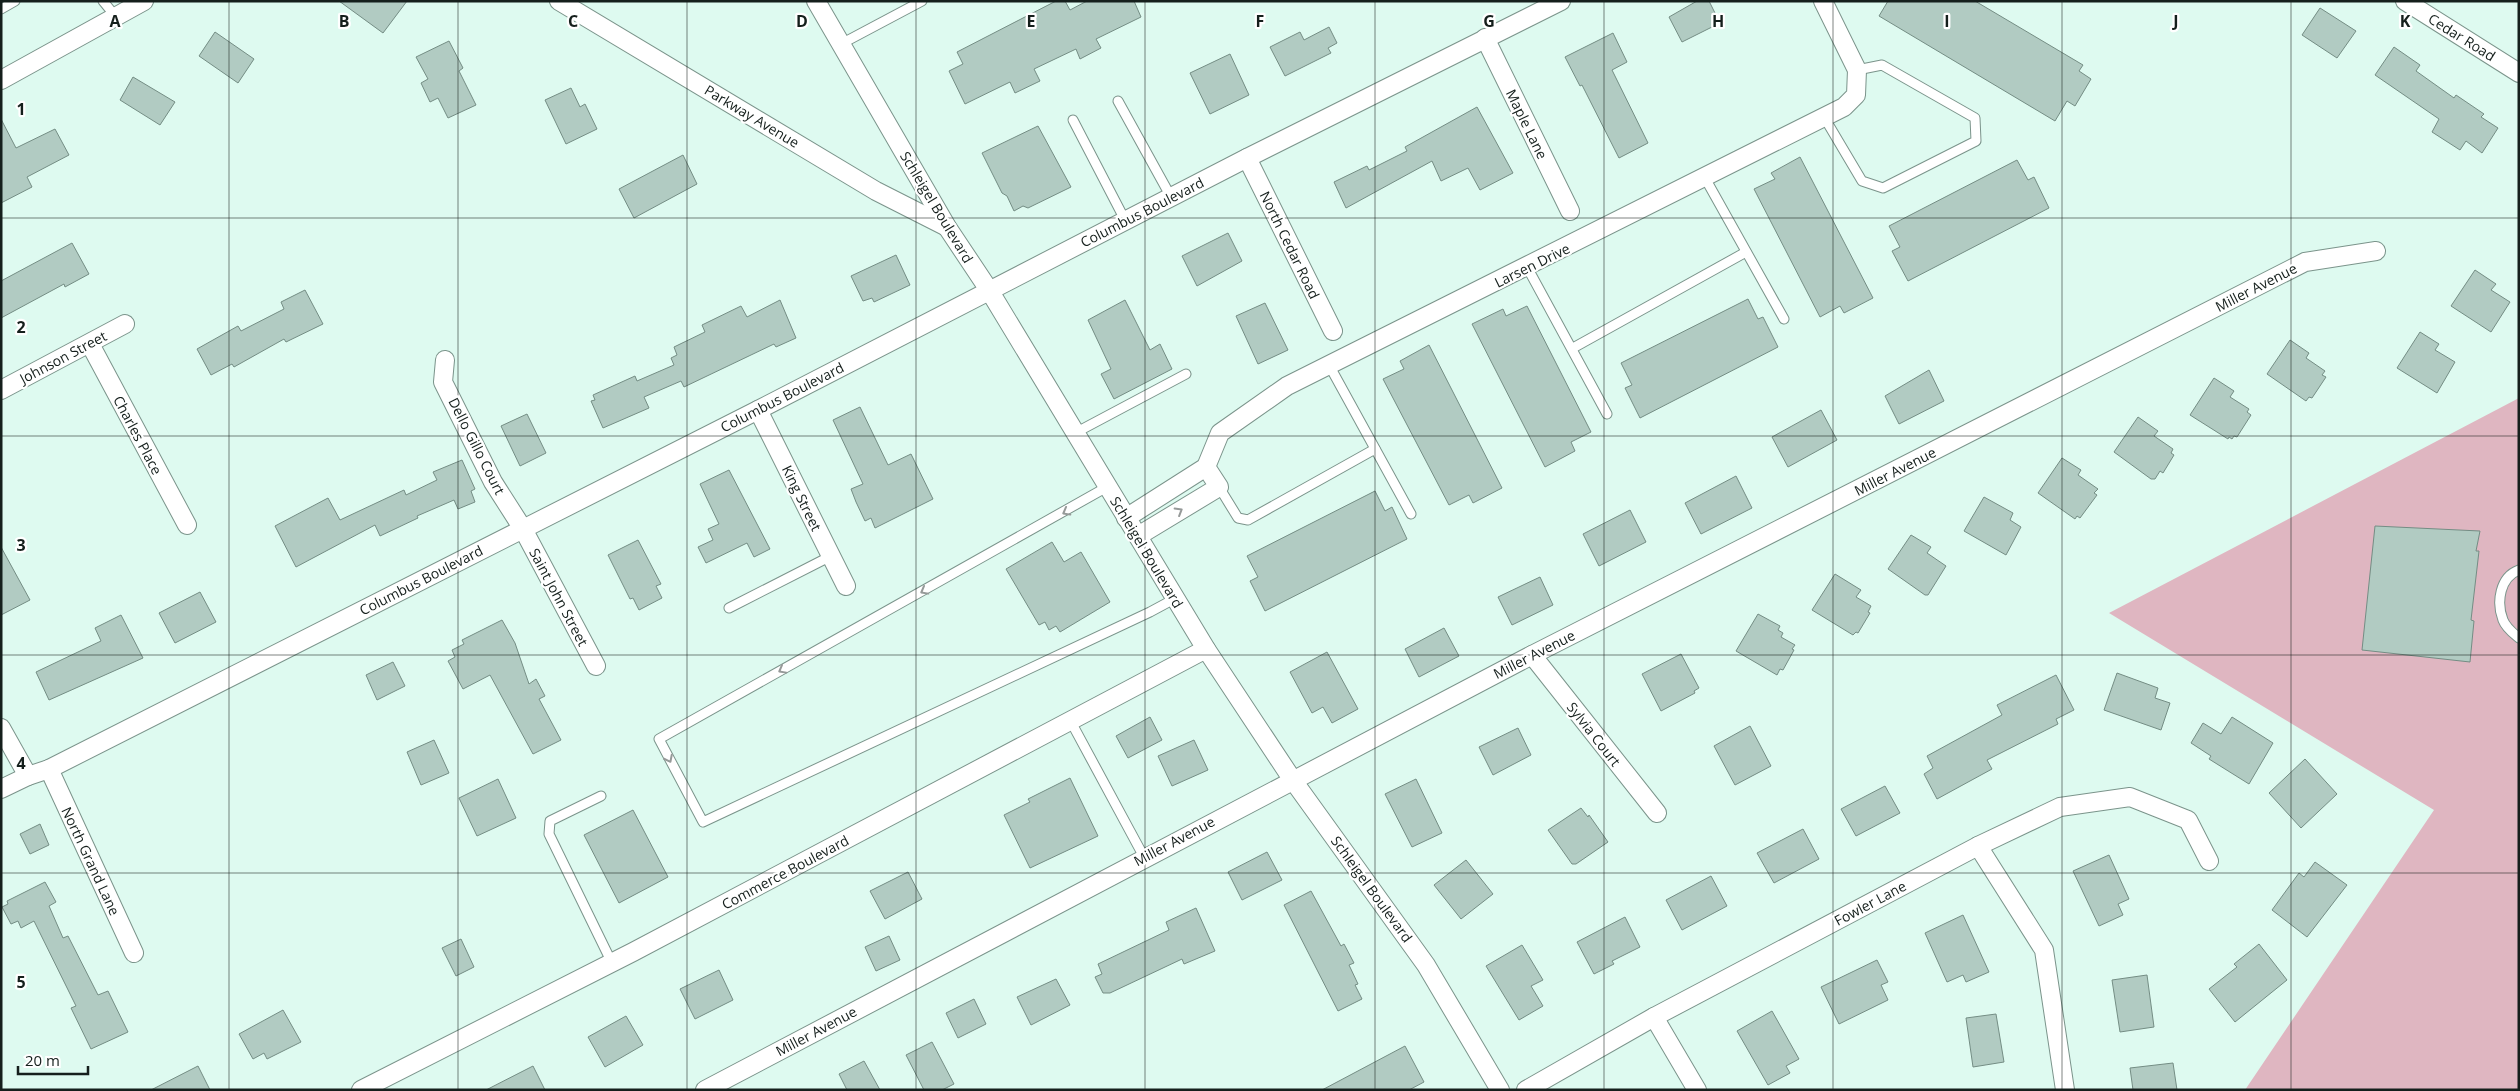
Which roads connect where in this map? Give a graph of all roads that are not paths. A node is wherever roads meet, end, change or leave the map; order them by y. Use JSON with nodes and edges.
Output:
{"nodes":[{"id":1,"x":15,"y":1,"type":"edge"},
{"id":2,"x":103,"y":1,"type":"edge"},
{"id":3,"x":144,"y":1,"type":"edge"},
{"id":4,"x":559,"y":1,"type":"edge"},
{"id":5,"x":816,"y":1,"type":"edge"},
{"id":6,"x":922,"y":1,"type":"edge"},
{"id":7,"x":1561,"y":1,"type":"edge"},
{"id":8,"x":1823,"y":1,"type":"edge"},
{"id":9,"x":2405,"y":1,"type":"edge"},
{"id":10,"x":1,"y":9,"type":"edge"},
{"id":11,"x":116,"y":17,"type":"junction"},
{"id":12,"x":1485,"y":38,"type":"junction"},
{"id":13,"x":841,"y":44,"type":"junction"},
{"id":14,"x":1857,"y":70,"type":"junction"},
{"id":15,"x":2519,"y":73,"type":"edge"},
{"id":16,"x":1,"y":80,"type":"edge"},
{"id":17,"x":1118,"y":101,"type":"dead end"},
{"id":18,"x":1824,"y":118,"type":"junction"},
{"id":19,"x":1073,"y":120,"type":"dead end"},
{"id":20,"x":1247,"y":158,"type":"junction"},
{"id":21,"x":1705,"y":178,"type":"junction"},
{"id":22,"x":1171,"y":197,"type":"junction"},
{"id":23,"x":1570,"y":211,"type":"dead end"},
{"id":24,"x":1125,"y":220,"type":"junction"},
{"id":25,"x":946,"y":227,"type":"junction"},
{"id":26,"x":2376,"y":251,"type":"dead end"},
{"id":27,"x":1746,"y":252,"type":"junction"},
{"id":28,"x":1527,"y":267,"type":"junction"},
{"id":29,"x":989,"y":290,"type":"junction"},
{"id":30,"x":1784,"y":320,"type":"dead end"},
{"id":31,"x":124,"y":324,"type":"dead end"},
{"id":32,"x":1333,"y":331,"type":"dead end"},
{"id":33,"x":90,"y":344,"type":"junction"},
{"id":34,"x":1573,"y":348,"type":"junction"},
{"id":35,"x":445,"y":360,"type":"dead end"},
{"id":36,"x":1328,"y":365,"type":"junction"},
{"id":37,"x":1186,"y":374,"type":"dead end"},
{"id":38,"x":1,"y":390,"type":"edge"},
{"id":39,"x":758,"y":410,"type":"junction"},
{"id":40,"x":1607,"y":414,"type":"dead end"},
{"id":41,"x":1075,"y":433,"type":"junction"},
{"id":42,"x":1375,"y":449,"type":"junction"},
{"id":43,"x":1206,"y":467,"type":"junction"},
{"id":44,"x":1219,"y":486,"type":"junction"},
{"id":45,"x":1107,"y":487,"type":"junction"},
{"id":46,"x":1411,"y":514,"type":"dead end"},
{"id":47,"x":1126,"y":518,"type":"junction"},
{"id":48,"x":186,"y":525,"type":"dead end"},
{"id":49,"x":523,"y":528,"type":"junction"},
{"id":50,"x":1138,"y":536,"type":"junction"},
{"id":51,"x":831,"y":556,"type":"junction"},
{"id":52,"x":2519,"y":570,"type":"edge"},
{"id":53,"x":846,"y":586,"type":"dead end"},
{"id":54,"x":1176,"y":598,"type":"junction"},
{"id":55,"x":729,"y":608,"type":"dead end"},
{"id":56,"x":2519,"y":638,"type":"edge"},
{"id":57,"x":1206,"y":649,"type":"junction"},
{"id":58,"x":1532,"y":655,"type":"junction"},
{"id":59,"x":596,"y":666,"type":"dead end"},
{"id":60,"x":1070,"y":720,"type":"junction"},
{"id":61,"x":1,"y":728,"type":"edge"},
{"id":62,"x":49,"y":769,"type":"junction"},
{"id":63,"x":28,"y":776,"type":"junction"},
{"id":64,"x":1292,"y":779,"type":"junction"},
{"id":65,"x":1,"y":790,"type":"edge"},
{"id":66,"x":601,"y":796,"type":"dead end"},
{"id":67,"x":1657,"y":813,"type":"dead end"},
{"id":68,"x":1978,"y":846,"type":"junction"},
{"id":69,"x":1144,"y":857,"type":"junction"},
{"id":70,"x":2209,"y":861,"type":"dead end"},
{"id":71,"x":134,"y":953,"type":"dead end"},
{"id":72,"x":612,"y":963,"type":"junction"},
{"id":73,"x":1654,"y":1017,"type":"junction"},
{"id":74,"x":361,"y":1090,"type":"edge"},
{"id":75,"x":704,"y":1090,"type":"edge"},
{"id":76,"x":1500,"y":1090,"type":"edge"},
{"id":77,"x":1526,"y":1090,"type":"edge"},
{"id":78,"x":1697,"y":1090,"type":"edge"},
{"id":79,"x":2065,"y":1090,"type":"edge"}],
"edges":[{"from":1,"to":10,"type":"lane"},
{"from":2,"to":11,"type":"lane"},
{"from":3,"to":11,"type":"street"},
{"from":4,"to":25,"type":"street","name":"Parkway Avenue"},
{"from":5,"to":13,"type":"street","name":"Schleigel Boulevard"},
{"from":6,"to":13,"type":"lane"},
{"from":7,"to":12,"type":"street","name":"Columbus Boulevard"},
{"from":8,"to":14,"type":"street"},
{"from":9,"to":15,"type":"street","name":"Cedar Road"},
{"from":11,"to":16,"type":"street"},
{"from":12,"to":20,"type":"street","name":"Columbus Boulevard"},
{"from":12,"to":23,"type":"street","name":"Maple Lane"},
{"from":13,"to":25,"type":"street","name":"Schleigel Boulevard"},
{"from":14,"to":18,"type":"street","name":"Larsen Drive"},
{"from":14,"to":18,"type":"lane"},
{"from":17,"to":22,"type":"lane"},
{"from":18,"to":21,"type":"street","name":"Larsen Drive"},
{"from":19,"to":24,"type":"lane"},
{"from":20,"to":22,"type":"street","name":"Columbus Boulevard"},
{"from":20,"to":32,"type":"street","name":"North Cedar Road"},
{"from":21,"to":27,"type":"lane"},
{"from":21,"to":28,"type":"street","name":"Larsen Drive"},
{"from":22,"to":24,"type":"street","name":"Columbus Boulevard"},
{"from":24,"to":29,"type":"street","name":"Columbus Boulevard"},
{"from":25,"to":29,"type":"street","name":"Schleigel Boulevard"},
{"from":26,"to":58,"type":"street","name":"Miller Avenue"},
{"from":27,"to":30,"type":"lane"},
{"from":27,"to":34,"type":"lane"},
{"from":28,"to":34,"type":"lane"},
{"from":28,"to":36,"type":"street","name":"Larsen Drive"},
{"from":29,"to":39,"type":"street","name":"Columbus Boulevard"},
{"from":29,"to":41,"type":"street","name":"Schleigel Boulevard"},
{"from":31,"to":33,"type":"street","name":"Johnson Street"},
{"from":33,"to":38,"type":"street","name":"Johnson Street"},
{"from":33,"to":48,"type":"street","name":"Charles Place"},
{"from":34,"to":40,"type":"lane"},
{"from":35,"to":49,"type":"street","name":"Dello Gillo Court"},
{"from":36,"to":42,"type":"lane"},
{"from":36,"to":43,"type":"street","name":"Larsen Drive"},
{"from":37,"to":41,"type":"lane"},
{"from":39,"to":49,"type":"street","name":"Columbus Boulevard"},
{"from":39,"to":51,"type":"street","name":"King Street"},
{"from":41,"to":45,"type":"street","name":"Schleigel Boulevard"},
{"from":42,"to":44,"type":"lane"},
{"from":42,"to":46,"type":"lane"},
{"from":43,"to":44,"type":"street"},
{"from":43,"to":47,"type":"street"},
{"from":50,"to":44,"type":"street","one_way":true},
{"from":45,"to":47,"type":"street","name":"Schleigel Boulevard"},
{"from":45,"to":54,"type":"lane","one_way":true},
{"from":47,"to":50,"type":"street","name":"Schleigel Boulevard"},
{"from":49,"to":59,"type":"street","name":"Saint John Street"},
{"from":49,"to":62,"type":"street","name":"Columbus Boulevard"},
{"from":50,"to":54,"type":"street","name":"Schleigel Boulevard"},
{"from":51,"to":53,"type":"street","name":"King Street"},
{"from":51,"to":55,"type":"lane"},
{"from":52,"to":56,"type":"lane"},
{"from":54,"to":57,"type":"street","name":"Schleigel Boulevard"},
{"from":57,"to":60,"type":"street","name":"Commerce Boulevard"},
{"from":57,"to":64,"type":"street","name":"Schleigel Boulevard"},
{"from":58,"to":64,"type":"street","name":"Miller Avenue"},
{"from":58,"to":67,"type":"street","name":"Sylvia Court"},
{"from":60,"to":69,"type":"lane"},
{"from":60,"to":72,"type":"street","name":"Commerce Boulevard"},
{"from":61,"to":63,"type":"street"},
{"from":62,"to":63,"type":"street","name":"Columbus Boulevard"},
{"from":62,"to":71,"type":"street","name":"North Grand Lane"},
{"from":63,"to":65,"type":"street","name":"Columbus Boulevard"},
{"from":64,"to":69,"type":"street","name":"Miller Avenue"},
{"from":64,"to":76,"type":"street","name":"Schleigel Boulevard"},
{"from":66,"to":72,"type":"lane"},
{"from":68,"to":70,"type":"street","name":"Fowler Lane"},
{"from":68,"to":73,"type":"street","name":"Fowler Lane"},
{"from":68,"to":79,"type":"street"},
{"from":69,"to":75,"type":"street","name":"Miller Avenue"},
{"from":72,"to":74,"type":"street","name":"Commerce Boulevard"},
{"from":73,"to":77,"type":"street","name":"Fowler Lane"},
{"from":73,"to":78,"type":"street"}]}
